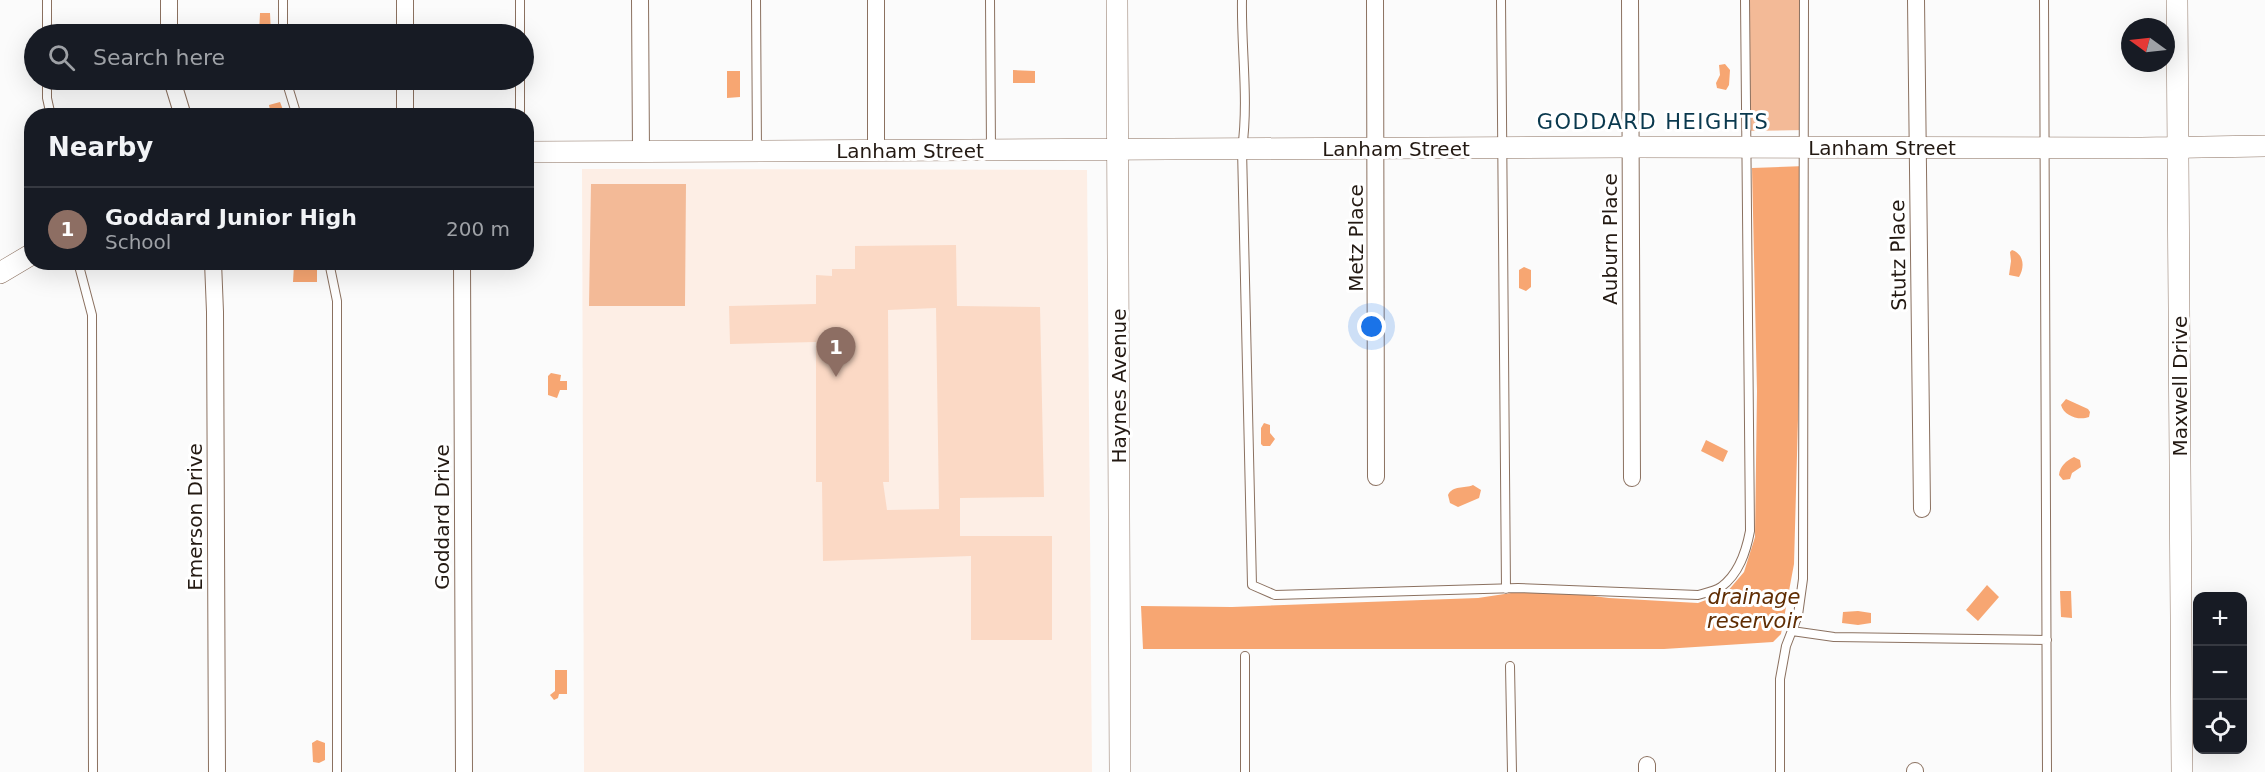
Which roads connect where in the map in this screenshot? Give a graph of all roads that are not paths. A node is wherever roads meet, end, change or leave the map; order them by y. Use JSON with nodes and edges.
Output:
{"nodes":[{"id":1,"x":47,"y":0,"type":"edge"},
{"id":2,"x":169,"y":0,"type":"edge"},
{"id":3,"x":283,"y":0,"type":"edge"},
{"id":4,"x":405,"y":0,"type":"edge"},
{"id":5,"x":520,"y":0,"type":"edge"},
{"id":6,"x":640,"y":0,"type":"edge"},
{"id":7,"x":756,"y":0,"type":"edge"},
{"id":8,"x":876,"y":0,"type":"edge"},
{"id":9,"x":990,"y":0,"type":"edge"},
{"id":10,"x":1117,"y":0,"type":"edge"},
{"id":11,"x":1242,"y":0,"type":"edge"},
{"id":12,"x":1375,"y":0,"type":"edge"},
{"id":13,"x":1501,"y":0,"type":"edge"},
{"id":14,"x":1630,"y":0,"type":"edge"},
{"id":15,"x":1745,"y":0,"type":"edge"},
{"id":16,"x":1804,"y":0,"type":"edge"},
{"id":17,"x":1916,"y":0,"type":"edge"},
{"id":18,"x":2044,"y":0,"type":"edge"},
{"id":19,"x":2177,"y":0,"type":"edge"},
{"id":20,"x":47,"y":24,"type":"edge"},
{"id":21,"x":169,"y":24,"type":"edge"},
{"id":22,"x":283,"y":24,"type":"edge"},
{"id":23,"x":405,"y":24,"type":"edge"},
{"id":24,"x":520,"y":24,"type":"edge"},
{"id":25,"x":47,"y":90,"type":"edge"},
{"id":26,"x":175,"y":90,"type":"edge"},
{"id":27,"x":289,"y":90,"type":"edge"},
{"id":28,"x":405,"y":90,"type":"edge"},
{"id":29,"x":520,"y":90,"type":"edge"},
{"id":30,"x":49,"y":108,"type":"edge"},
{"id":31,"x":181,"y":108,"type":"edge"},
{"id":32,"x":295,"y":108,"type":"edge"},
{"id":33,"x":405,"y":108,"type":"edge"},
{"id":34,"x":520,"y":108,"type":"edge"},
{"id":35,"x":2178,"y":146,"type":"junction"},
{"id":36,"x":2265,"y":146,"type":"edge"},
{"id":37,"x":1631,"y":147,"type":"junction"},
{"id":38,"x":1502,"y":148,"type":"junction"},
{"id":39,"x":1746,"y":148,"type":"junction"},
{"id":40,"x":1805,"y":148,"type":"junction"},
{"id":41,"x":1917,"y":148,"type":"junction"},
{"id":42,"x":2045,"y":148,"type":"junction"},
{"id":43,"x":1242,"y":149,"type":"junction"},
{"id":44,"x":1376,"y":149,"type":"junction"},
{"id":45,"x":991,"y":150,"type":"junction"},
{"id":46,"x":1118,"y":150,"type":"junction"},
{"id":47,"x":876,"y":151,"type":"junction"},
{"id":48,"x":534,"y":152,"type":"edge"},
{"id":49,"x":641,"y":152,"type":"junction"},
{"id":50,"x":757,"y":152,"type":"junction"},
{"id":51,"x":24,"y":259,"type":"edge"},
{"id":52,"x":80,"y":270,"type":"edge"},
{"id":53,"x":213,"y":270,"type":"edge"},
{"id":54,"x":331,"y":270,"type":"edge"},
{"id":55,"x":462,"y":270,"type":"edge"},
{"id":56,"x":0,"y":273,"type":"edge"},
{"id":57,"x":1376,"y":477,"type":"dead end"},
{"id":58,"x":1632,"y":477,"type":"dead end"},
{"id":59,"x":1922,"y":509,"type":"dead end"},
{"id":60,"x":1506,"y":589,"type":"junction"},
{"id":61,"x":1792,"y":631,"type":"junction"},
{"id":62,"x":2047,"y":640,"type":"junction"},
{"id":63,"x":1245,"y":656,"type":"dead end"},
{"id":64,"x":1510,"y":666,"type":"dead end"},
{"id":65,"x":93,"y":772,"type":"edge"},
{"id":66,"x":217,"y":772,"type":"edge"},
{"id":67,"x":337,"y":772,"type":"edge"},
{"id":68,"x":464,"y":772,"type":"edge"},
{"id":69,"x":1120,"y":772,"type":"edge"},
{"id":70,"x":1245,"y":772,"type":"edge"},
{"id":71,"x":1512,"y":772,"type":"edge"},
{"id":72,"x":1780,"y":772,"type":"edge"},
{"id":73,"x":2047,"y":772,"type":"edge"},
{"id":74,"x":2182,"y":772,"type":"edge"}],
"edges":[{"from":1,"to":20,"type":"lane"},
{"from":2,"to":21,"type":"street"},
{"from":3,"to":22,"type":"lane"},
{"from":4,"to":23,"type":"street"},
{"from":5,"to":24,"type":"lane"},
{"from":6,"to":49,"type":"street"},
{"from":7,"to":50,"type":"lane"},
{"from":8,"to":47,"type":"street"},
{"from":9,"to":45,"type":"lane"},
{"from":10,"to":46,"type":"street","name":"Haynes Avenue"},
{"from":11,"to":43,"type":"lane"},
{"from":12,"to":44,"type":"street","name":"Metz Place"},
{"from":13,"to":38,"type":"lane"},
{"from":14,"to":37,"type":"street","name":"Auburn Place"},
{"from":15,"to":39,"type":"lane"},
{"from":16,"to":40,"type":"lane"},
{"from":17,"to":41,"type":"street","name":"Stutz Place"},
{"from":18,"to":42,"type":"lane"},
{"from":19,"to":35,"type":"street","name":"Maxwell Drive"},
{"from":25,"to":30,"type":"lane"},
{"from":26,"to":31,"type":"street"},
{"from":27,"to":32,"type":"lane"},
{"from":28,"to":33,"type":"street"},
{"from":29,"to":34,"type":"lane"},
{"from":35,"to":36,"type":"street","name":"Lanham Street"},
{"from":35,"to":42,"type":"street","name":"Lanham Street"},
{"from":35,"to":74,"type":"street","name":"Maxwell Drive"},
{"from":37,"to":38,"type":"street","name":"Lanham Street"},
{"from":37,"to":39,"type":"street","name":"Lanham Street"},
{"from":37,"to":58,"type":"street","name":"Auburn Place"},
{"from":38,"to":44,"type":"street","name":"Lanham Street"},
{"from":38,"to":60,"type":"lane"},
{"from":39,"to":40,"type":"street","name":"Lanham Street"},
{"from":39,"to":60,"type":"lane"},
{"from":40,"to":41,"type":"street","name":"Lanham Street"},
{"from":40,"to":61,"type":"lane"},
{"from":41,"to":42,"type":"street","name":"Lanham Street"},
{"from":41,"to":59,"type":"street","name":"Stutz Place"},
{"from":42,"to":62,"type":"lane"},
{"from":43,"to":44,"type":"street","name":"Lanham Street"},
{"from":43,"to":46,"type":"street","name":"Lanham Street"},
{"from":43,"to":60,"type":"lane"},
{"from":44,"to":57,"type":"street","name":"Metz Place"},
{"from":45,"to":46,"type":"street","name":"Lanham Street"},
{"from":45,"to":47,"type":"street","name":"Lanham Street"},
{"from":46,"to":69,"type":"street","name":"Haynes Avenue"},
{"from":47,"to":50,"type":"street","name":"Lanham Street"},
{"from":48,"to":49,"type":"street","name":"Lanham Street"},
{"from":49,"to":50,"type":"street","name":"Lanham Street"},
{"from":51,"to":56,"type":"street"},
{"from":52,"to":65,"type":"lane"},
{"from":53,"to":66,"type":"street","name":"Emerson Drive"},
{"from":54,"to":67,"type":"lane"},
{"from":55,"to":68,"type":"street","name":"Goddard Drive"},
{"from":61,"to":62,"type":"lane"},
{"from":61,"to":72,"type":"lane"},
{"from":62,"to":73,"type":"lane"},
{"from":63,"to":70,"type":"lane"},
{"from":64,"to":71,"type":"lane"}]}
